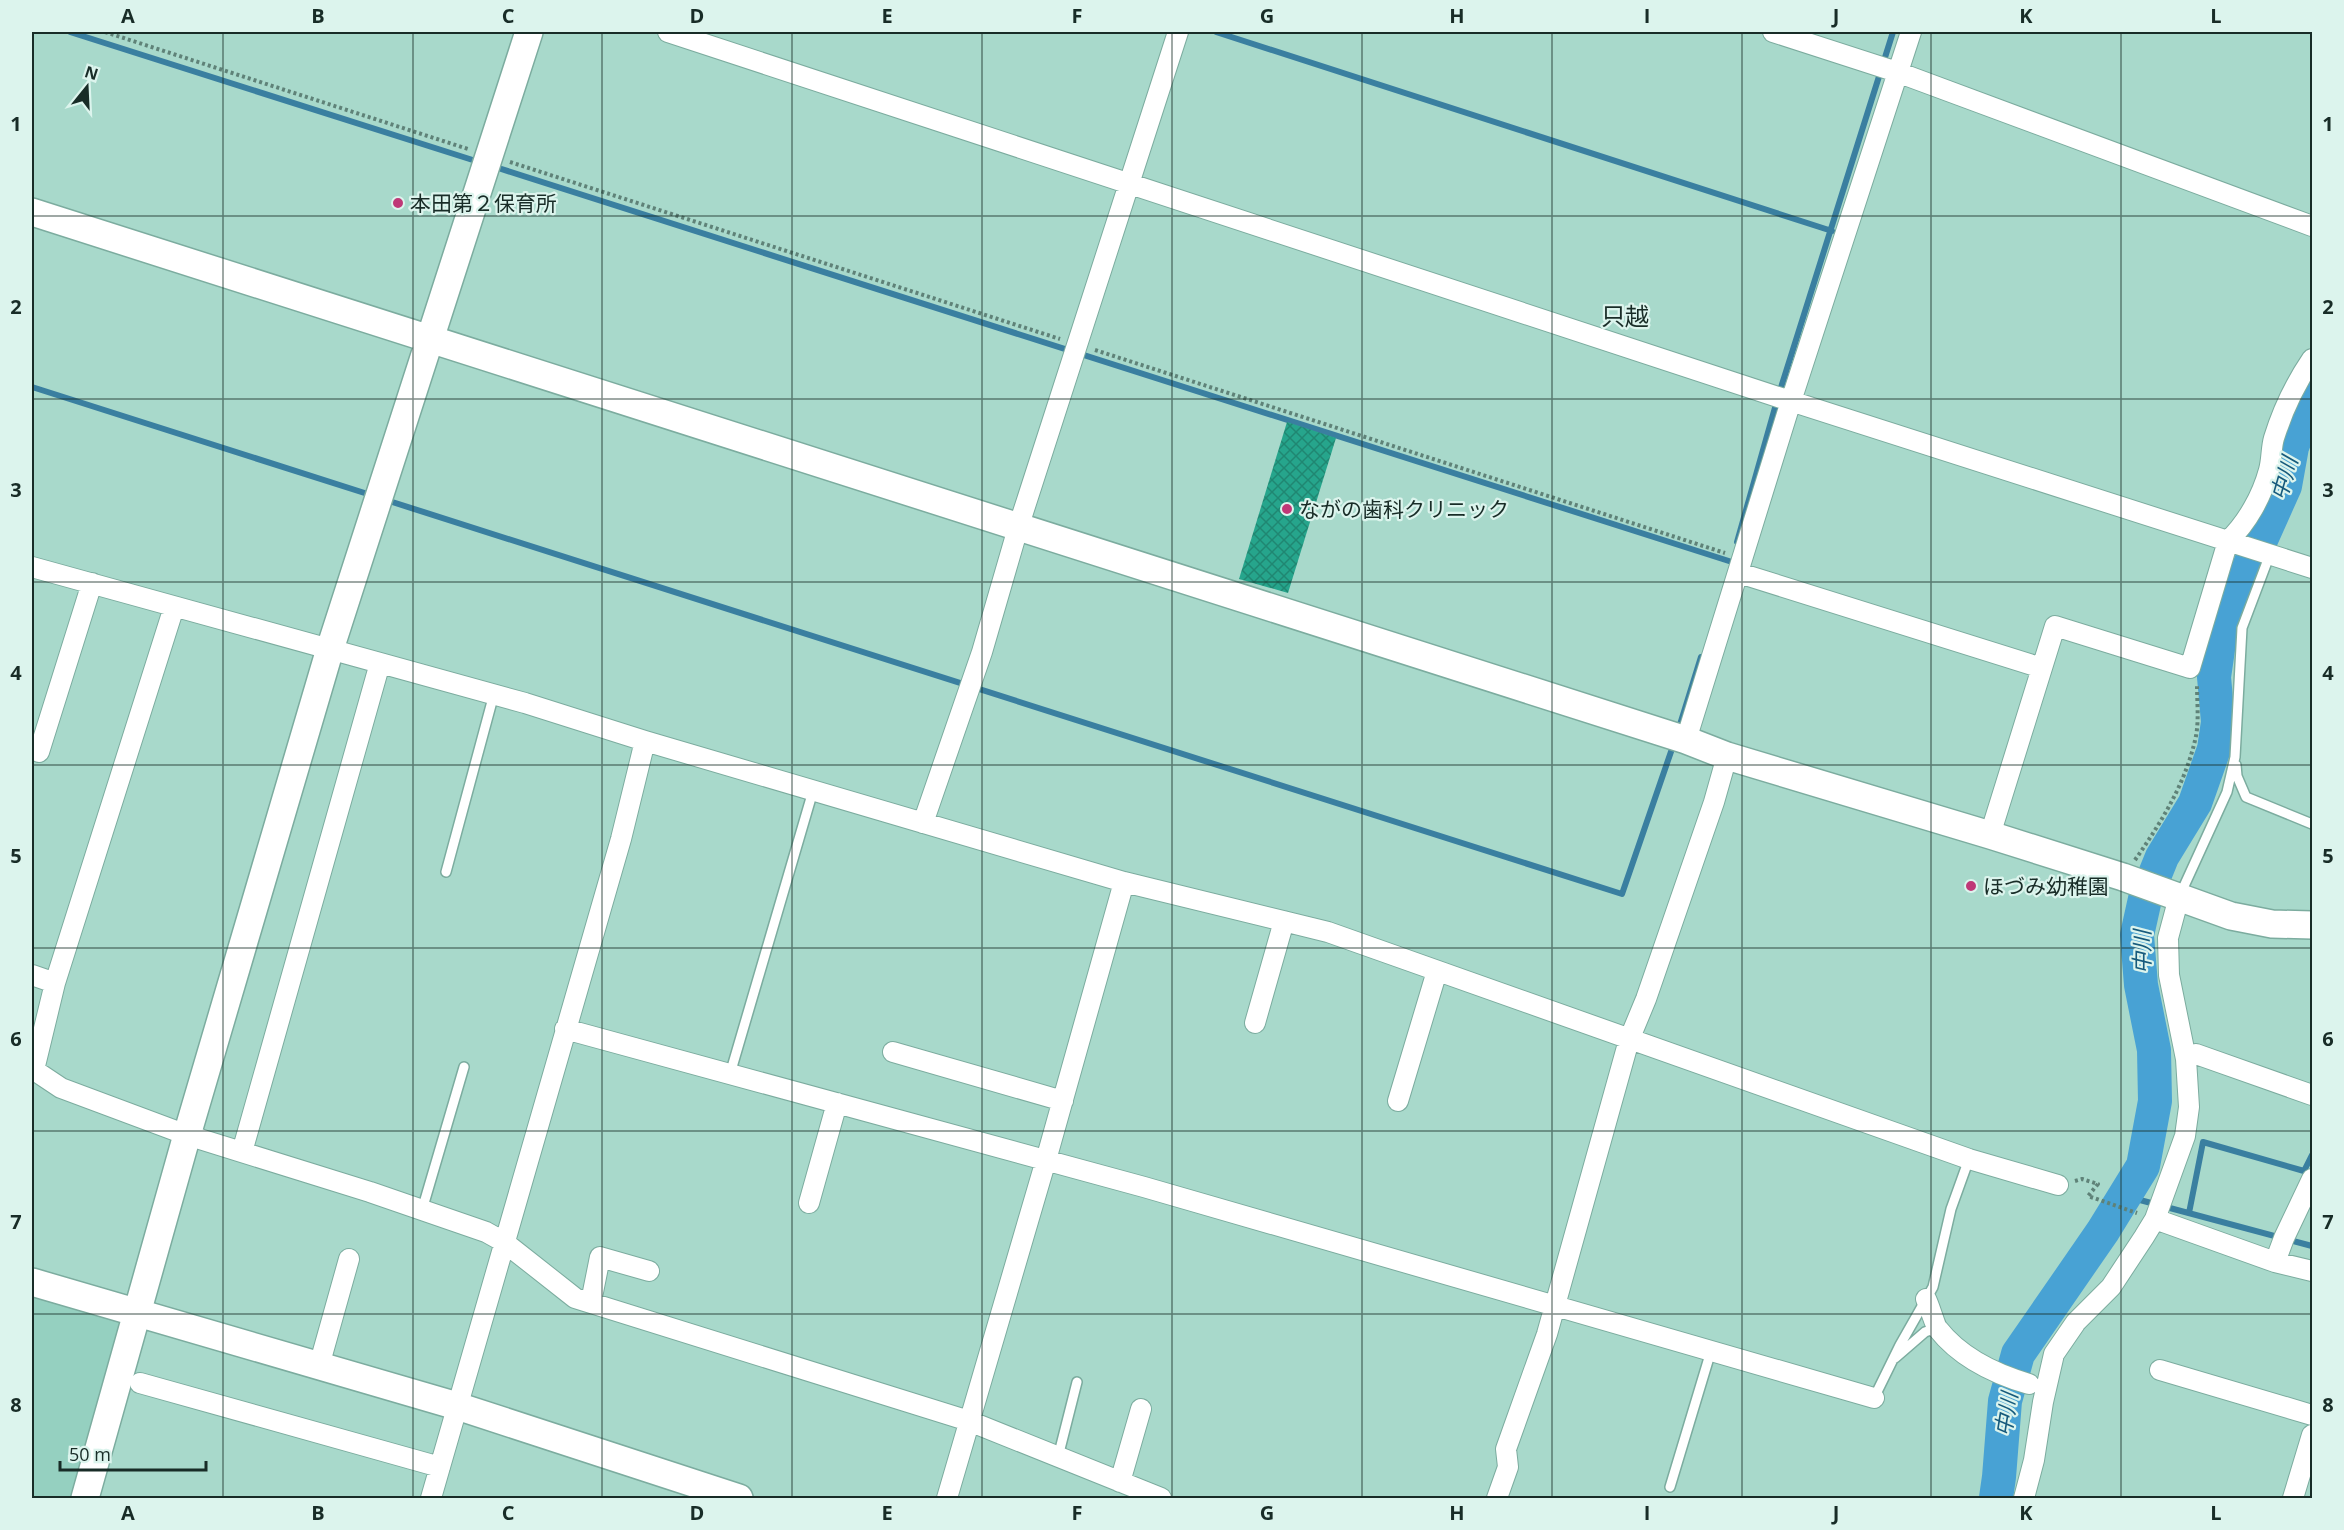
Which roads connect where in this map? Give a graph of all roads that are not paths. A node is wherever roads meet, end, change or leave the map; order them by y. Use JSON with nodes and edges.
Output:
{"nodes":[{"id":1,"x":530,"y":32,"type":"edge"},
{"id":2,"x":668,"y":32,"type":"edge"},
{"id":3,"x":1178,"y":32,"type":"edge"},
{"id":4,"x":1773,"y":32,"type":"edge"},
{"id":5,"x":1911,"y":32,"type":"edge"},
{"id":6,"x":1897,"y":72,"type":"junction"},
{"id":7,"x":1128,"y":181,"type":"junction"},
{"id":8,"x":32,"y":212,"type":"edge"},
{"id":9,"x":2313,"y":226,"type":"edge"},
{"id":10,"x":428,"y":339,"type":"junction"},
{"id":11,"x":2313,"y":359,"type":"edge"},
{"id":12,"x":1791,"y":400,"type":"junction"},
{"id":13,"x":1018,"y":528,"type":"junction"},
{"id":14,"x":2228,"y":541,"type":"junction"},
{"id":15,"x":2270,"y":554,"type":"junction"},
{"id":16,"x":1741,"y":566,"type":"junction"},
{"id":17,"x":32,"y":567,"type":"edge"},
{"id":18,"x":2313,"y":568,"type":"edge"},
{"id":19,"x":92,"y":583,"type":"junction"},
{"id":20,"x":174,"y":607,"type":"junction"},
{"id":21,"x":330,"y":649,"type":"junction"},
{"id":22,"x":380,"y":663,"type":"junction"},
{"id":23,"x":2042,"y":668,"type":"junction"},
{"id":24,"x":494,"y":694,"type":"junction"},
{"id":25,"x":1686,"y":740,"type":"junction"},
{"id":26,"x":645,"y":741,"type":"junction"},
{"id":27,"x":39,"y":752,"type":"dead end"},
{"id":28,"x":1727,"y":756,"type":"junction"},
{"id":29,"x":2235,"y":757,"type":"junction"},
{"id":30,"x":813,"y":791,"type":"junction"},
{"id":31,"x":923,"y":823,"type":"junction"},
{"id":32,"x":2313,"y":824,"type":"edge"},
{"id":33,"x":1990,"y":835,"type":"junction"},
{"id":34,"x":446,"y":872,"type":"dead end"},
{"id":35,"x":1124,"y":882,"type":"junction"},
{"id":36,"x":2179,"y":897,"type":"junction"},
{"id":37,"x":1284,"y":921,"type":"junction"},
{"id":38,"x":2313,"y":925,"type":"edge"},
{"id":39,"x":1437,"y":971,"type":"junction"},
{"id":40,"x":32,"y":975,"type":"edge"},
{"id":41,"x":55,"y":983,"type":"junction"},
{"id":42,"x":1255,"y":1023,"type":"dead end"},
{"id":43,"x":565,"y":1029,"type":"junction"},
{"id":44,"x":1629,"y":1040,"type":"junction"},
{"id":45,"x":893,"y":1052,"type":"dead end"},
{"id":46,"x":2196,"y":1054,"type":"dead end"},
{"id":47,"x":464,"y":1067,"type":"dead end"},
{"id":48,"x":33,"y":1070,"type":"edge"},
{"id":49,"x":730,"y":1074,"type":"junction"},
{"id":50,"x":2313,"y":1095,"type":"edge"},
{"id":51,"x":1062,"y":1101,"type":"junction"},
{"id":52,"x":1398,"y":1101,"type":"dead end"},
{"id":53,"x":837,"y":1103,"type":"junction"},
{"id":54,"x":187,"y":1135,"type":"junction"},
{"id":55,"x":242,"y":1152,"type":"junction"},
{"id":56,"x":1969,"y":1159,"type":"junction"},
{"id":57,"x":1046,"y":1160,"type":"junction"},
{"id":58,"x":2313,"y":1179,"type":"edge"},
{"id":59,"x":2058,"y":1185,"type":"road end"},
{"id":60,"x":809,"y":1203,"type":"dead end"},
{"id":61,"x":422,"y":1210,"type":"junction"},
{"id":62,"x":2155,"y":1219,"type":"junction"},
{"id":63,"x":504,"y":1242,"type":"junction"},
{"id":64,"x":349,"y":1259,"type":"dead end"},
{"id":65,"x":2276,"y":1262,"type":"junction"},
{"id":66,"x":649,"y":1271,"type":"dead end"},
{"id":67,"x":2313,"y":1271,"type":"edge"},
{"id":68,"x":32,"y":1282,"type":"edge"},
{"id":69,"x":1926,"y":1299,"type":"junction"},
{"id":70,"x":591,"y":1302,"type":"junction"},
{"id":71,"x":1555,"y":1307,"type":"junction"},
{"id":72,"x":136,"y":1314,"type":"junction"},
{"id":73,"x":1936,"y":1328,"type":"junction"},
{"id":74,"x":1711,"y":1351,"type":"junction"},
{"id":75,"x":2054,"y":1354,"type":"junction"},
{"id":76,"x":1892,"y":1361,"type":"junction"},
{"id":77,"x":319,"y":1366,"type":"junction"},
{"id":78,"x":2160,"y":1370,"type":"dead end"},
{"id":79,"x":1077,"y":1382,"type":"dead end"},
{"id":80,"x":140,"y":1383,"type":"dead end"},
{"id":81,"x":2024,"y":1383,"type":"junction"},
{"id":82,"x":1874,"y":1398,"type":"joint"},
{"id":83,"x":457,"y":1406,"type":"junction"},
{"id":84,"x":1141,"y":1409,"type":"dead end"},
{"id":85,"x":2313,"y":1415,"type":"edge"},
{"id":86,"x":969,"y":1421,"type":"junction"},
{"id":87,"x":2313,"y":1435,"type":"edge"},
{"id":88,"x":1058,"y":1457,"type":"junction"},
{"id":89,"x":440,"y":1467,"type":"junction"},
{"id":90,"x":1120,"y":1482,"type":"junction"},
{"id":91,"x":1670,"y":1487,"type":"dead end"},
{"id":92,"x":2026,"y":1489,"type":"edge"},
{"id":93,"x":85,"y":1498,"type":"edge"},
{"id":94,"x":431,"y":1498,"type":"edge"},
{"id":95,"x":739,"y":1498,"type":"edge"},
{"id":96,"x":947,"y":1498,"type":"edge"},
{"id":97,"x":1161,"y":1498,"type":"edge"},
{"id":98,"x":1497,"y":1498,"type":"edge"},
{"id":99,"x":2293,"y":1498,"type":"edge"}],
"edges":[{"from":1,"to":10,"type":"street"},
{"from":2,"to":7,"type":"street"},
{"from":3,"to":7,"type":"street"},
{"from":4,"to":6,"type":"street"},
{"from":5,"to":6,"type":"street"},
{"from":6,"to":9,"type":"street"},
{"from":6,"to":12,"type":"street"},
{"from":7,"to":12,"type":"street"},
{"from":7,"to":13,"type":"street"},
{"from":8,"to":10,"type":"street"},
{"from":10,"to":13,"type":"street"},
{"from":10,"to":21,"type":"street"},
{"from":11,"to":14,"type":"street"},
{"from":12,"to":14,"type":"street"},
{"from":12,"to":16,"type":"street"},
{"from":13,"to":25,"type":"street"},
{"from":13,"to":31,"type":"street"},
{"from":14,"to":15,"type":"street"},
{"from":14,"to":23,"type":"street"},
{"from":15,"to":18,"type":"street"},
{"from":15,"to":29,"type":"lane"},
{"from":16,"to":23,"type":"street"},
{"from":16,"to":25,"type":"street"},
{"from":17,"to":19,"type":"street"},
{"from":19,"to":20,"type":"street"},
{"from":19,"to":27,"type":"street"},
{"from":20,"to":21,"type":"street"},
{"from":20,"to":41,"type":"street"},
{"from":21,"to":22,"type":"street"},
{"from":21,"to":54,"type":"street"},
{"from":22,"to":24,"type":"street"},
{"from":22,"to":55,"type":"street"},
{"from":23,"to":33,"type":"street"},
{"from":24,"to":26,"type":"street"},
{"from":24,"to":34,"type":"lane"},
{"from":25,"to":28,"type":"street"},
{"from":26,"to":30,"type":"street"},
{"from":26,"to":43,"type":"street"},
{"from":28,"to":33,"type":"street"},
{"from":28,"to":44,"type":"street"},
{"from":29,"to":32,"type":"lane"},
{"from":29,"to":36,"type":"lane"},
{"from":30,"to":31,"type":"street"},
{"from":30,"to":49,"type":"lane"},
{"from":31,"to":35,"type":"street"},
{"from":33,"to":36,"type":"street"},
{"from":35,"to":37,"type":"street"},
{"from":35,"to":51,"type":"street"},
{"from":36,"to":38,"type":"street"},
{"from":36,"to":62,"type":"street"},
{"from":37,"to":39,"type":"street"},
{"from":37,"to":42,"type":"street"},
{"from":39,"to":44,"type":"street"},
{"from":39,"to":52,"type":"street"},
{"from":40,"to":41,"type":"street"},
{"from":41,"to":48,"type":"street"},
{"from":43,"to":49,"type":"street"},
{"from":43,"to":63,"type":"street"},
{"from":44,"to":56,"type":"street"},
{"from":44,"to":71,"type":"street"},
{"from":45,"to":51,"type":"street"},
{"from":46,"to":50,"type":"street"},
{"from":47,"to":61,"type":"lane"},
{"from":48,"to":54,"type":"street"},
{"from":49,"to":53,"type":"street"},
{"from":51,"to":57,"type":"street"},
{"from":53,"to":57,"type":"street"},
{"from":53,"to":60,"type":"street"},
{"from":54,"to":55,"type":"street"},
{"from":54,"to":72,"type":"street"},
{"from":55,"to":61,"type":"street"},
{"from":56,"to":59,"type":"street"},
{"from":56,"to":69,"type":"lane"},
{"from":57,"to":71,"type":"street"},
{"from":57,"to":86,"type":"street"},
{"from":58,"to":65,"type":"street"},
{"from":61,"to":63,"type":"street"},
{"from":62,"to":65,"type":"street"},
{"from":62,"to":75,"type":"street"},
{"from":63,"to":70,"type":"street"},
{"from":63,"to":83,"type":"street"},
{"from":64,"to":77,"type":"street"},
{"from":65,"to":67,"type":"street"},
{"from":66,"to":70,"type":"street"},
{"from":68,"to":72,"type":"street"},
{"from":69,"to":73,"type":"street"},
{"from":69,"to":76,"type":"lane"},
{"from":70,"to":86,"type":"street"},
{"from":71,"to":74,"type":"street"},
{"from":71,"to":98,"type":"street"},
{"from":72,"to":77,"type":"street"},
{"from":72,"to":93,"type":"street"},
{"from":73,"to":76,"type":"lane"},
{"from":73,"to":81,"type":"street"},
{"from":74,"to":82,"type":"street"},
{"from":74,"to":91,"type":"lane"},
{"from":75,"to":81,"type":"street"},
{"from":75,"to":92,"type":"street"},
{"from":76,"to":82,"type":"lane"},
{"from":77,"to":83,"type":"street"},
{"from":78,"to":85,"type":"street"},
{"from":79,"to":88,"type":"lane"},
{"from":80,"to":89,"type":"street"},
{"from":81,"to":92,"type":"street"},
{"from":83,"to":89,"type":"street"},
{"from":83,"to":95,"type":"street"},
{"from":84,"to":90,"type":"street"},
{"from":86,"to":88,"type":"street"},
{"from":86,"to":96,"type":"street"},
{"from":87,"to":99,"type":"street"},
{"from":88,"to":90,"type":"street"},
{"from":89,"to":94,"type":"street"},
{"from":90,"to":97,"type":"street"}]}
